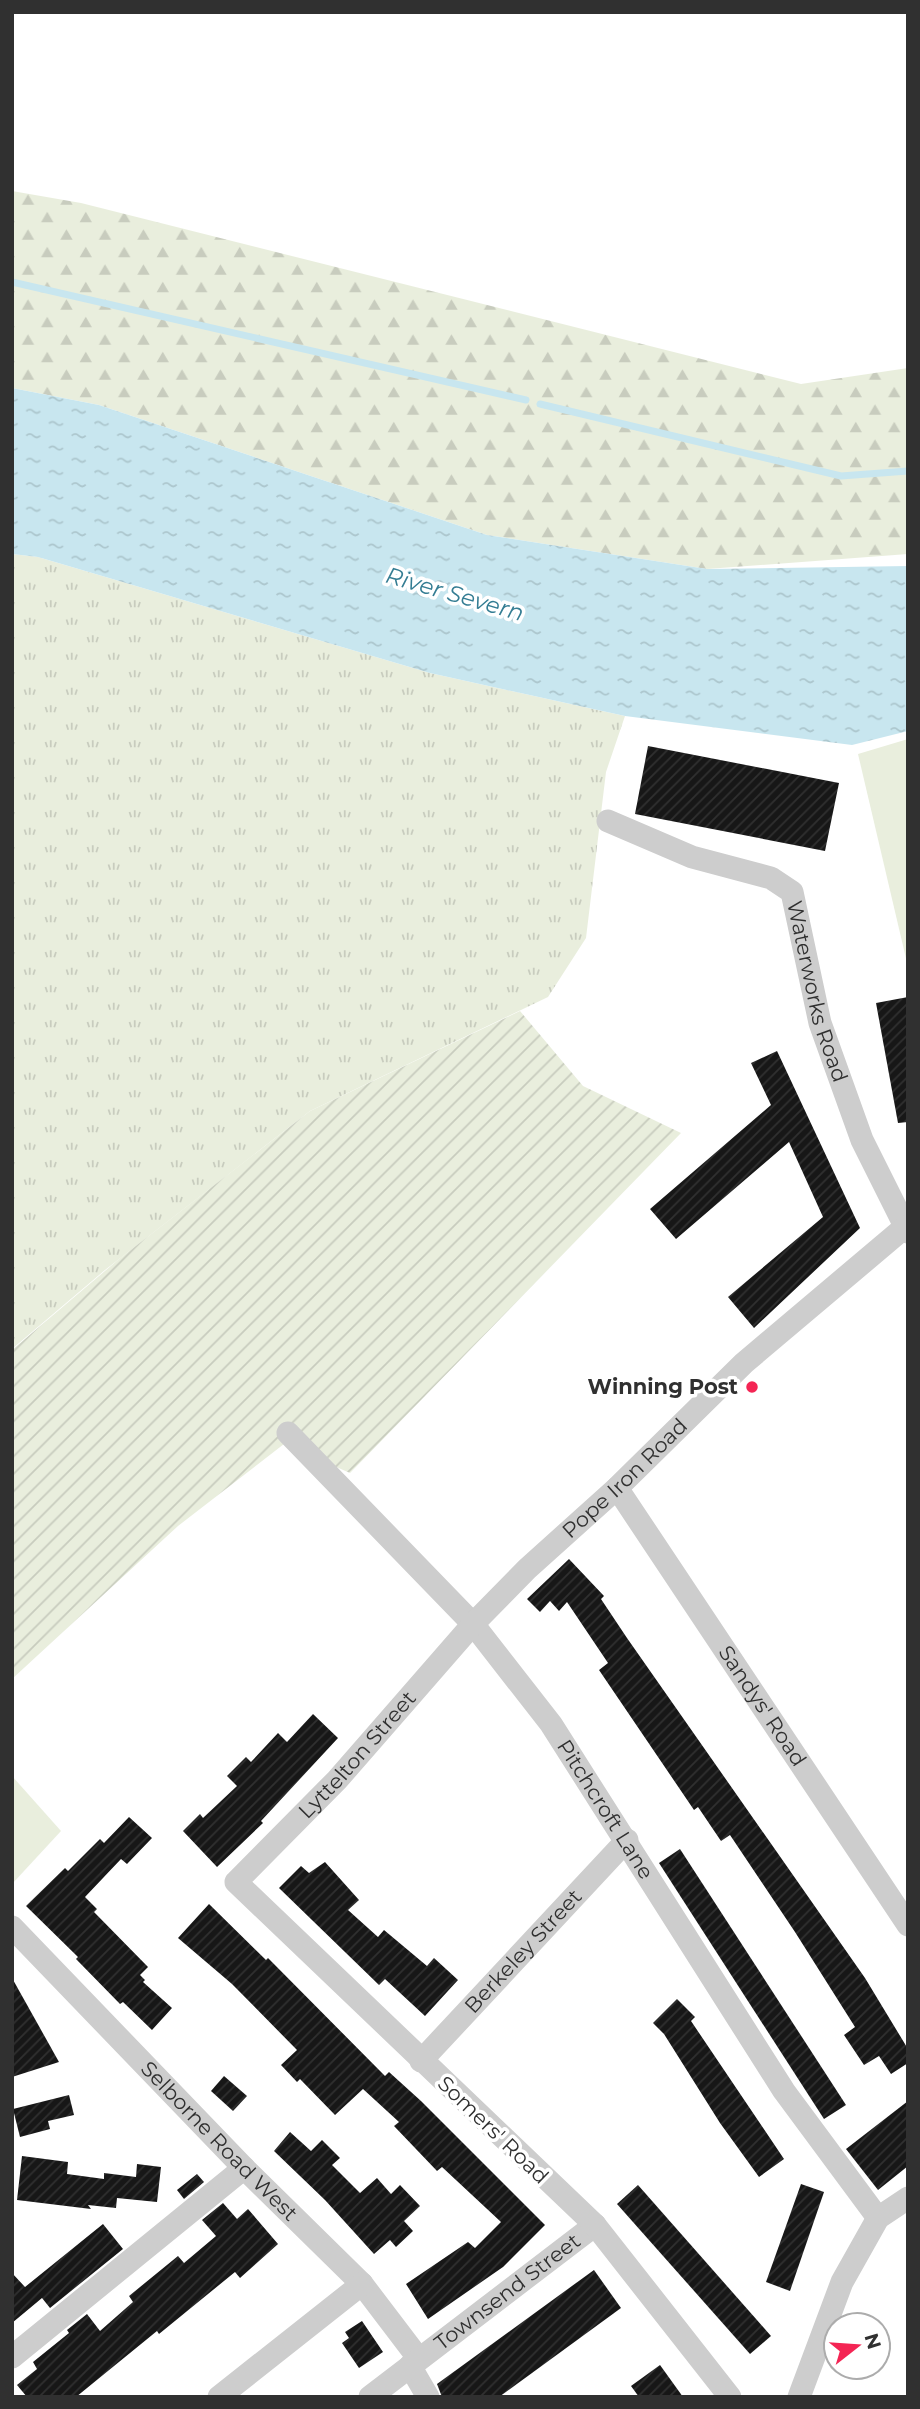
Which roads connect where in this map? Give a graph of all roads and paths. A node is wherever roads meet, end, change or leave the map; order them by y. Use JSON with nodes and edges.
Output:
{"nodes":[{"id":1,"x":608,"y":821,"type":"dead end"},
{"id":2,"x":906,"y":1230,"type":"edge"},
{"id":3,"x":288,"y":1433,"type":"dead end"},
{"id":4,"x":617,"y":1488,"type":"junction"},
{"id":5,"x":473,"y":1624,"type":"junction"},
{"id":6,"x":627,"y":1840,"type":"junction"},
{"id":7,"x":236,"y":1882,"type":"joint"},
{"id":8,"x":908,"y":1926,"type":"edge"},
{"id":9,"x":12,"y":1927,"type":"edge"},
{"id":10,"x":421,"y":2061,"type":"junction"},
{"id":11,"x":244,"y":2168,"type":"junction"},
{"id":12,"x":908,"y":2198,"type":"edge"},
{"id":13,"x":878,"y":2218,"type":"junction"},
{"id":14,"x":595,"y":2225,"type":"junction"},
{"id":15,"x":362,"y":2284,"type":"junction"},
{"id":16,"x":12,"y":2357,"type":"edge"},
{"id":17,"x":415,"y":2363,"type":"junction"},
{"id":18,"x":219,"y":2397,"type":"edge"},
{"id":19,"x":370,"y":2397,"type":"edge"},
{"id":20,"x":428,"y":2397,"type":"edge"},
{"id":21,"x":730,"y":2397,"type":"edge"},
{"id":22,"x":799,"y":2397,"type":"edge"}],
"edges":[{"from":1,"to":2,"type":"street","name":"Waterworks Road"},
{"from":2,"to":4,"type":"street","name":"Pope Iron Road"},
{"from":3,"to":5,"type":"street","name":"Pitchcroft Lane"},
{"from":4,"to":5,"type":"street","name":"Pope Iron Road"},
{"from":4,"to":8,"type":"street","name":"Sandys' Road"},
{"from":5,"to":6,"type":"street","name":"Pitchcroft Lane"},
{"from":5,"to":7,"type":"street","name":"Lyttelton Street"},
{"from":6,"to":10,"type":"street","name":"Berkeley Street"},
{"from":6,"to":13,"type":"street","name":"Pitchcroft Lane"},
{"from":7,"to":10,"type":"street","name":"Somers' Road"},
{"from":9,"to":11,"type":"street","name":"Selborne Road West"},
{"from":10,"to":14,"type":"street","name":"Somers' Road"},
{"from":11,"to":15,"type":"street","name":"Selborne Road West"},
{"from":11,"to":16,"type":"street"},
{"from":12,"to":13,"type":"street"},
{"from":13,"to":22,"type":"street"},
{"from":14,"to":17,"type":"street","name":"Townsend Street"},
{"from":14,"to":21,"type":"street","name":"Somers' Road"},
{"from":15,"to":17,"type":"street","name":"Selborne Road West"},
{"from":15,"to":18,"type":"street"},
{"from":17,"to":19,"type":"street","name":"Townsend Street"},
{"from":17,"to":20,"type":"street","name":"Selborne Road West"}]}
